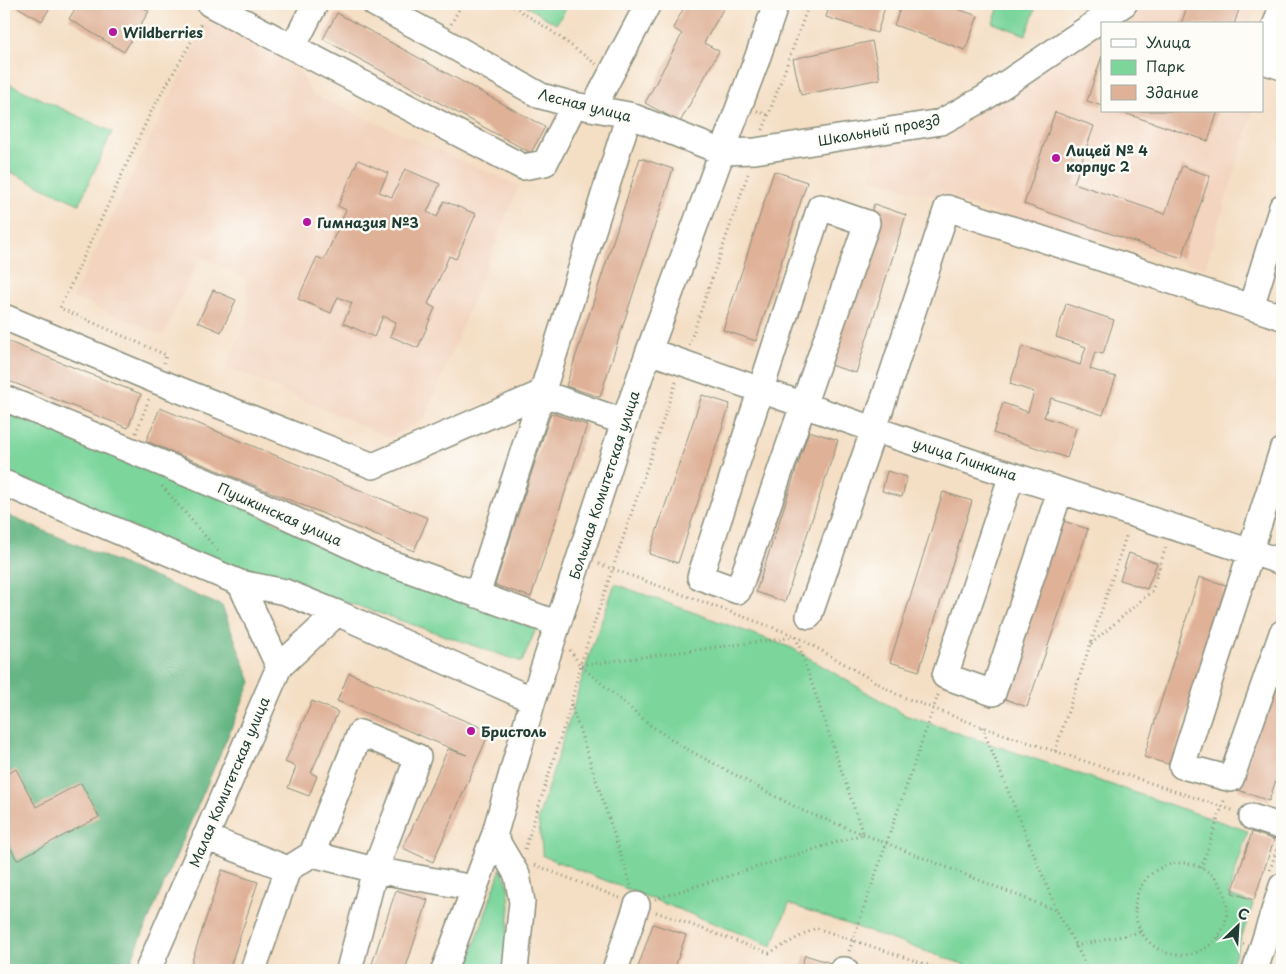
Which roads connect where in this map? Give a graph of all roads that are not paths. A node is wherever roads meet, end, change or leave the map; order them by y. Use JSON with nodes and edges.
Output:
{"nodes":[{"id":1,"x":210,"y":4,"type":"edge"},
{"id":2,"x":315,"y":4,"type":"edge"},
{"id":3,"x":375,"y":4,"type":"edge"},
{"id":4,"x":648,"y":4,"type":"edge"},
{"id":5,"x":776,"y":4,"type":"edge"},
{"id":6,"x":1124,"y":4,"type":"edge"},
{"id":7,"x":1282,"y":6,"type":"edge"},
{"id":8,"x":292,"y":47,"type":"junction"},
{"id":9,"x":1264,"y":58,"type":"edge"},
{"id":10,"x":1264,"y":61,"type":"edge"},
{"id":11,"x":1282,"y":67,"type":"edge"},
{"id":12,"x":583,"y":106,"type":"junction"},
{"id":13,"x":629,"y":115,"type":"junction"},
{"id":14,"x":722,"y":152,"type":"junction"},
{"id":15,"x":1282,"y":207,"type":"edge"},
{"id":16,"x":1251,"y":307,"type":"junction"},
{"id":17,"x":4,"y":317,"type":"edge"},
{"id":18,"x":1282,"y":317,"type":"edge"},
{"id":19,"x":649,"y":351,"type":"junction"},
{"id":20,"x":761,"y":390,"type":"junction"},
{"id":21,"x":542,"y":393,"type":"junction"},
{"id":22,"x":4,"y":398,"type":"edge"},
{"id":23,"x":804,"y":404,"type":"junction"},
{"id":24,"x":624,"y":422,"type":"junction"},
{"id":25,"x":874,"y":429,"type":"junction"},
{"id":26,"x":1282,"y":451,"type":"edge"},
{"id":27,"x":1012,"y":475,"type":"junction"},
{"id":28,"x":4,"y":483,"type":"edge"},
{"id":29,"x":1060,"y":491,"type":"junction"},
{"id":30,"x":1251,"y":552,"type":"junction"},
{"id":31,"x":1282,"y":562,"type":"edge"},
{"id":32,"x":240,"y":583,"type":"junction"},
{"id":33,"x":478,"y":595,"type":"junction"},
{"id":34,"x":337,"y":613,"type":"junction"},
{"id":35,"x":558,"y":624,"type":"junction"},
{"id":36,"x":803,"y":626,"type":"road end"},
{"id":37,"x":1282,"y":633,"type":"edge"},
{"id":38,"x":278,"y":667,"type":"junction"},
{"id":39,"x":533,"y":700,"type":"junction"},
{"id":40,"x":1252,"y":817,"type":"road end"},
{"id":41,"x":1282,"y":827,"type":"edge"},
{"id":42,"x":205,"y":837,"type":"junction"},
{"id":43,"x":506,"y":849,"type":"junction"},
{"id":44,"x":312,"y":854,"type":"junction"},
{"id":45,"x":288,"y":869,"type":"junction"},
{"id":46,"x":375,"y":870,"type":"junction"},
{"id":47,"x":1282,"y":886,"type":"edge"},
{"id":48,"x":474,"y":888,"type":"junction"},
{"id":49,"x":637,"y":905,"type":"road end"},
{"id":50,"x":148,"y":970,"type":"edge"},
{"id":51,"x":253,"y":970,"type":"edge"},
{"id":52,"x":349,"y":970,"type":"edge"},
{"id":53,"x":444,"y":970,"type":"edge"},
{"id":54,"x":514,"y":970,"type":"edge"},
{"id":55,"x":615,"y":970,"type":"edge"},
{"id":56,"x":1255,"y":970,"type":"edge"}],
"edges":[{"from":1,"to":8,"type":"street"},
{"from":2,"to":8,"type":"street"},
{"from":3,"to":12,"type":"street","name":"Лесная улица"},
{"from":4,"to":12,"type":"street"},
{"from":5,"to":14,"type":"street","name":"Большая Комитетская улица"},
{"from":6,"to":14,"type":"street","name":"Школьный проезд"},
{"from":7,"to":9,"type":"street"},
{"from":8,"to":12,"type":"street"},
{"from":10,"to":11,"type":"street"},
{"from":12,"to":13,"type":"street","name":"Лесная улица"},
{"from":13,"to":14,"type":"street","name":"Лесная улица"},
{"from":13,"to":21,"type":"street"},
{"from":14,"to":19,"type":"street","name":"Большая Комитетская улица"},
{"from":15,"to":16,"type":"street"},
{"from":16,"to":18,"type":"street"},
{"from":16,"to":25,"type":"street"},
{"from":17,"to":21,"type":"street"},
{"from":19,"to":20,"type":"street","name":"улица Глинкина"},
{"from":19,"to":24,"type":"street","name":"Большая Комитетская улица"},
{"from":20,"to":23,"type":"street","name":"улица Глинкина"},
{"from":20,"to":23,"type":"street"},
{"from":20,"to":23,"type":"street"},
{"from":21,"to":24,"type":"street"},
{"from":21,"to":33,"type":"street"},
{"from":22,"to":33,"type":"street","name":"Пушкинская улица"},
{"from":23,"to":25,"type":"street","name":"улица Глинкина"},
{"from":24,"to":35,"type":"street","name":"Большая Комитетская улица"},
{"from":25,"to":27,"type":"street","name":"улица Глинкина"},
{"from":25,"to":36,"type":"street"},
{"from":26,"to":30,"type":"street"},
{"from":27,"to":29,"type":"street","name":"улица Глинкина"},
{"from":27,"to":29,"type":"street"},
{"from":28,"to":32,"type":"street"},
{"from":29,"to":30,"type":"street","name":"улица Глинкина"},
{"from":30,"to":31,"type":"street","name":"улица Глинкина"},
{"from":30,"to":37,"type":"street"},
{"from":32,"to":34,"type":"street"},
{"from":32,"to":38,"type":"street"},
{"from":33,"to":35,"type":"street","name":"Пушкинская улица"},
{"from":34,"to":38,"type":"street","name":"Малая Комитетская улица"},
{"from":34,"to":39,"type":"street"},
{"from":35,"to":39,"type":"street","name":"Большая Комитетская улица"},
{"from":38,"to":42,"type":"street","name":"Малая Комитетская улица"},
{"from":39,"to":43,"type":"street","name":"Большая Комитетская улица"},
{"from":40,"to":41,"type":"street"},
{"from":42,"to":45,"type":"street"},
{"from":42,"to":50,"type":"street","name":"Малая Комитетская улица"},
{"from":43,"to":48,"type":"street","name":"Большая Комитетская улица"},
{"from":43,"to":54,"type":"street"},
{"from":44,"to":45,"type":"street"},
{"from":44,"to":46,"type":"street"},
{"from":44,"to":46,"type":"street"},
{"from":45,"to":51,"type":"street"},
{"from":46,"to":48,"type":"street"},
{"from":46,"to":52,"type":"street"},
{"from":47,"to":56,"type":"street"},
{"from":48,"to":53,"type":"street","name":"Большая Комитетская улица"},
{"from":49,"to":55,"type":"street"}]}
